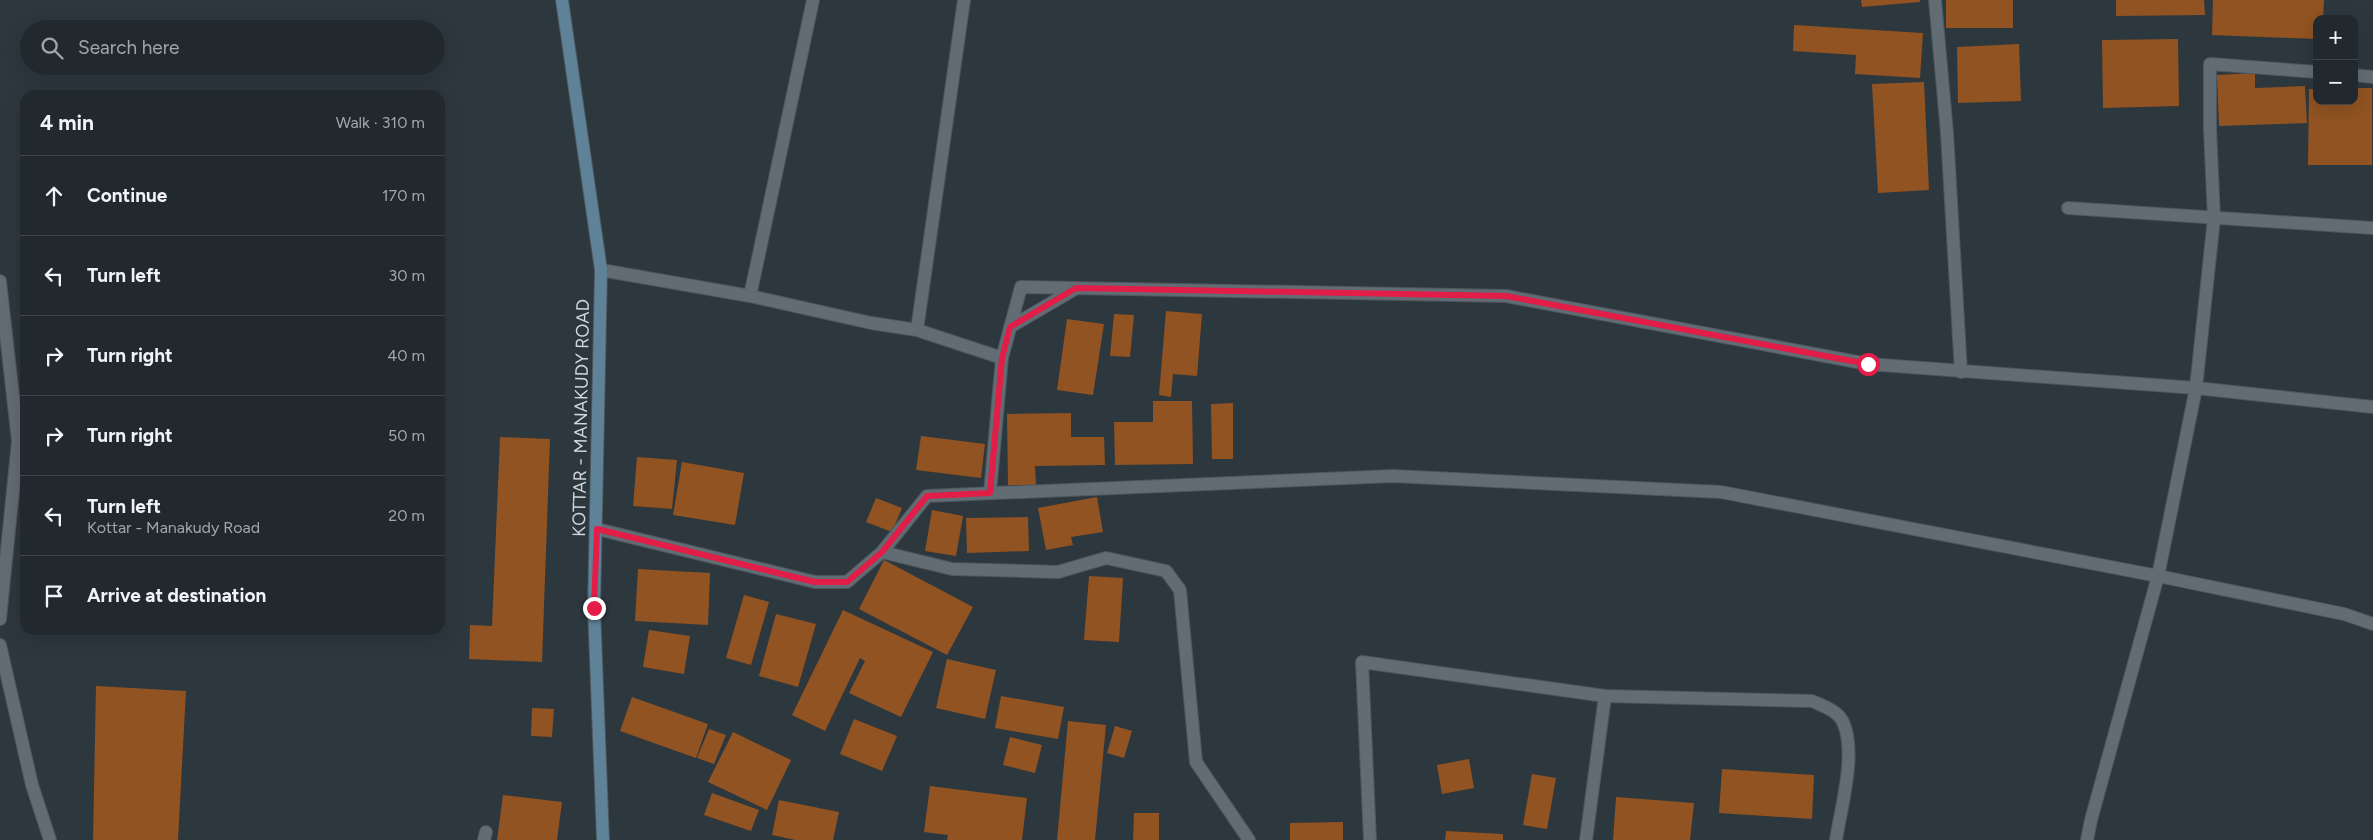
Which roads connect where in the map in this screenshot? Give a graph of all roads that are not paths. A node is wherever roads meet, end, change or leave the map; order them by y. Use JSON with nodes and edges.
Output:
{"nodes":[{"id":1,"x":562,"y":0,"type":"edge"},
{"id":2,"x":813,"y":0,"type":"edge"},
{"id":3,"x":964,"y":0,"type":"edge"},
{"id":4,"x":1935,"y":0,"type":"edge"},
{"id":5,"x":2313,"y":72,"type":"edge"},
{"id":6,"x":2358,"y":75,"type":"edge"},
{"id":7,"x":2373,"y":77,"type":"edge"},
{"id":8,"x":2068,"y":208,"type":"dead end"},
{"id":9,"x":2214,"y":218,"type":"junction"},
{"id":10,"x":2373,"y":228,"type":"edge"},
{"id":11,"x":601,"y":270,"type":"junction"},
{"id":12,"x":0,"y":281,"type":"edge"},
{"id":13,"x":1076,"y":288,"type":"junction"},
{"id":14,"x":750,"y":296,"type":"junction"},
{"id":15,"x":1010,"y":327,"type":"junction"},
{"id":16,"x":917,"y":330,"type":"junction"},
{"id":17,"x":1002,"y":358,"type":"junction"},
{"id":18,"x":1961,"y":372,"type":"junction"},
{"id":19,"x":2196,"y":388,"type":"junction"},
{"id":20,"x":2373,"y":407,"type":"edge"},
{"id":21,"x":990,"y":493,"type":"junction"},
{"id":22,"x":597,"y":529,"type":"junction"},
{"id":23,"x":882,"y":552,"type":"junction"},
{"id":24,"x":2158,"y":576,"type":"junction"},
{"id":25,"x":0,"y":619,"type":"edge"},
{"id":26,"x":2373,"y":624,"type":"edge"},
{"id":27,"x":0,"y":645,"type":"edge"},
{"id":28,"x":1605,"y":696,"type":"junction"},
{"id":29,"x":50,"y":840,"type":"edge"},
{"id":30,"x":603,"y":840,"type":"edge"},
{"id":31,"x":1249,"y":840,"type":"edge"},
{"id":32,"x":1370,"y":840,"type":"edge"},
{"id":33,"x":1586,"y":840,"type":"edge"},
{"id":34,"x":1836,"y":840,"type":"edge"},
{"id":35,"x":2087,"y":840,"type":"edge"}],
"edges":[{"from":1,"to":11,"type":"main road","name":"KOTTAR - MANAKUDY ROAD"},
{"from":2,"to":14,"type":"street"},
{"from":3,"to":16,"type":"street"},
{"from":4,"to":18,"type":"street"},
{"from":5,"to":9,"type":"street"},
{"from":6,"to":7,"type":"street"},
{"from":8,"to":9,"type":"street"},
{"from":9,"to":10,"type":"street"},
{"from":9,"to":19,"type":"street"},
{"from":11,"to":14,"type":"street"},
{"from":11,"to":22,"type":"main road","name":"KOTTAR - MANAKUDY ROAD"},
{"from":12,"to":25,"type":"street"},
{"from":13,"to":15,"type":"street"},
{"from":13,"to":15,"type":"street"},
{"from":13,"to":18,"type":"street"},
{"from":14,"to":16,"type":"street"},
{"from":15,"to":17,"type":"street"},
{"from":16,"to":17,"type":"street"},
{"from":17,"to":21,"type":"street"},
{"from":18,"to":19,"type":"street"},
{"from":19,"to":20,"type":"street"},
{"from":19,"to":24,"type":"street"},
{"from":21,"to":23,"type":"street"},
{"from":21,"to":24,"type":"street"},
{"from":22,"to":23,"type":"street"},
{"from":22,"to":30,"type":"main road","name":"KOTTAR - MANAKUDY ROAD"},
{"from":23,"to":31,"type":"street"},
{"from":24,"to":26,"type":"street"},
{"from":24,"to":35,"type":"street"},
{"from":27,"to":29,"type":"street"},
{"from":28,"to":32,"type":"street"},
{"from":28,"to":33,"type":"street"},
{"from":28,"to":34,"type":"street"}]}
